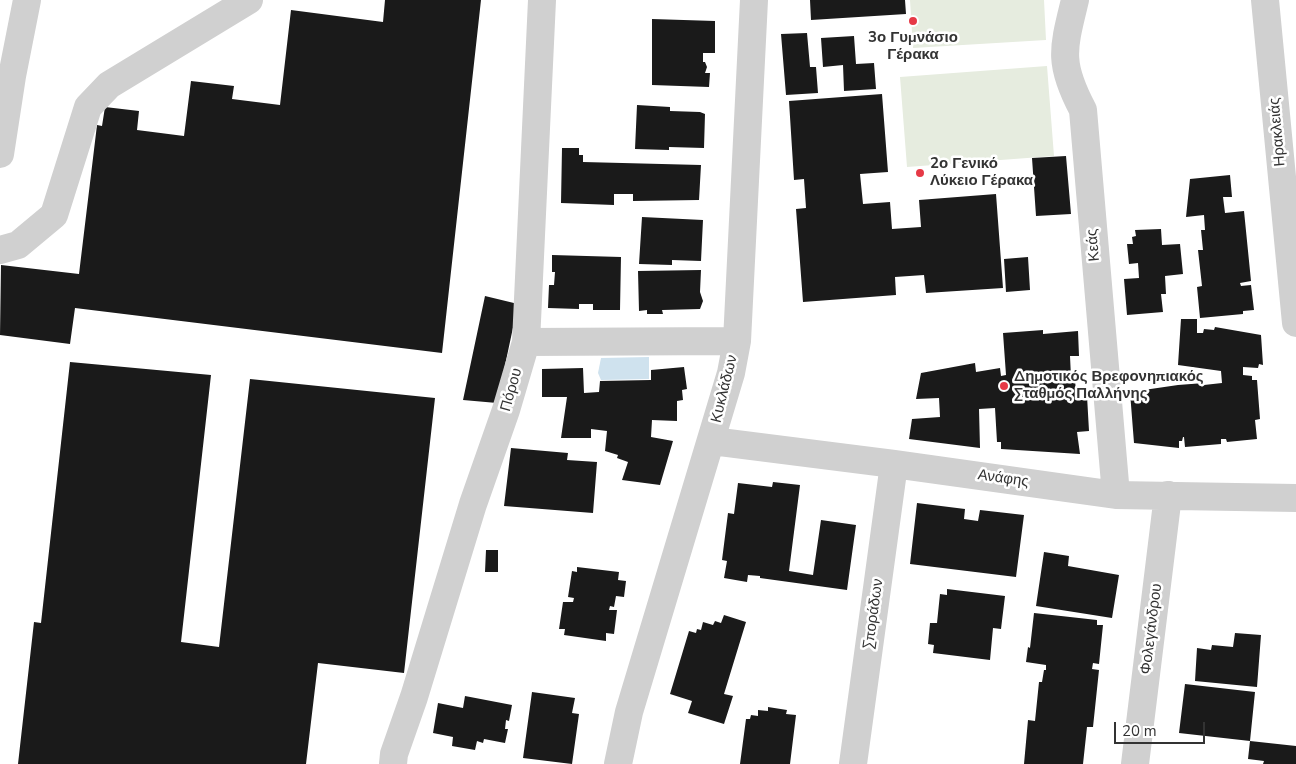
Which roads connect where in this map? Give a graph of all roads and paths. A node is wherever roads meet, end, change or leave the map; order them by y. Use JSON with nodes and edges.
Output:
{"nodes":[{"id":1,"x":27,"y":0,"type":"edge"},
{"id":2,"x":249,"y":0,"type":"edge"},
{"id":3,"x":542,"y":0,"type":"edge"},
{"id":4,"x":754,"y":0,"type":"edge"},
{"id":5,"x":1075,"y":0,"type":"edge"},
{"id":6,"x":1265,"y":0,"type":"edge"},
{"id":7,"x":0,"y":154,"type":"edge"},
{"id":8,"x":0,"y":250,"type":"edge"},
{"id":9,"x":1296,"y":323,"type":"edge"},
{"id":10,"x":737,"y":341,"type":"junction"},
{"id":11,"x":526,"y":342,"type":"junction"},
{"id":12,"x":712,"y":441,"type":"junction"},
{"id":13,"x":894,"y":464,"type":"junction"},
{"id":14,"x":1168,"y":494,"type":"junction"},
{"id":15,"x":1116,"y":495,"type":"junction"},
{"id":16,"x":1296,"y":498,"type":"edge"},
{"id":17,"x":393,"y":764,"type":"edge"},
{"id":18,"x":618,"y":764,"type":"edge"},
{"id":19,"x":853,"y":764,"type":"edge"},
{"id":20,"x":1135,"y":764,"type":"edge"}],
"edges":[{"from":1,"to":7,"type":"street"},
{"from":2,"to":8,"type":"street"},
{"from":3,"to":11,"type":"street","name":"Πόρου"},
{"from":4,"to":10,"type":"street","name":"Κυκλάδων"},
{"from":5,"to":15,"type":"street","name":"Κεάς"},
{"from":6,"to":9,"type":"street","name":"Ηρακλειάς"},
{"from":10,"to":11,"type":"street"},
{"from":10,"to":12,"type":"street","name":"Κυκλάδων"},
{"from":11,"to":17,"type":"street","name":"Πόρου"},
{"from":12,"to":13,"type":"street","name":"Ανάφης"},
{"from":12,"to":18,"type":"street","name":"Κυκλάδων"},
{"from":13,"to":15,"type":"street","name":"Ανάφης"},
{"from":13,"to":19,"type":"street","name":"Σποράδων"},
{"from":14,"to":15,"type":"street","name":"Ανάφης"},
{"from":14,"to":16,"type":"street","name":"Ανάφης"},
{"from":14,"to":20,"type":"street","name":"Φολεγάνδρου"}]}
